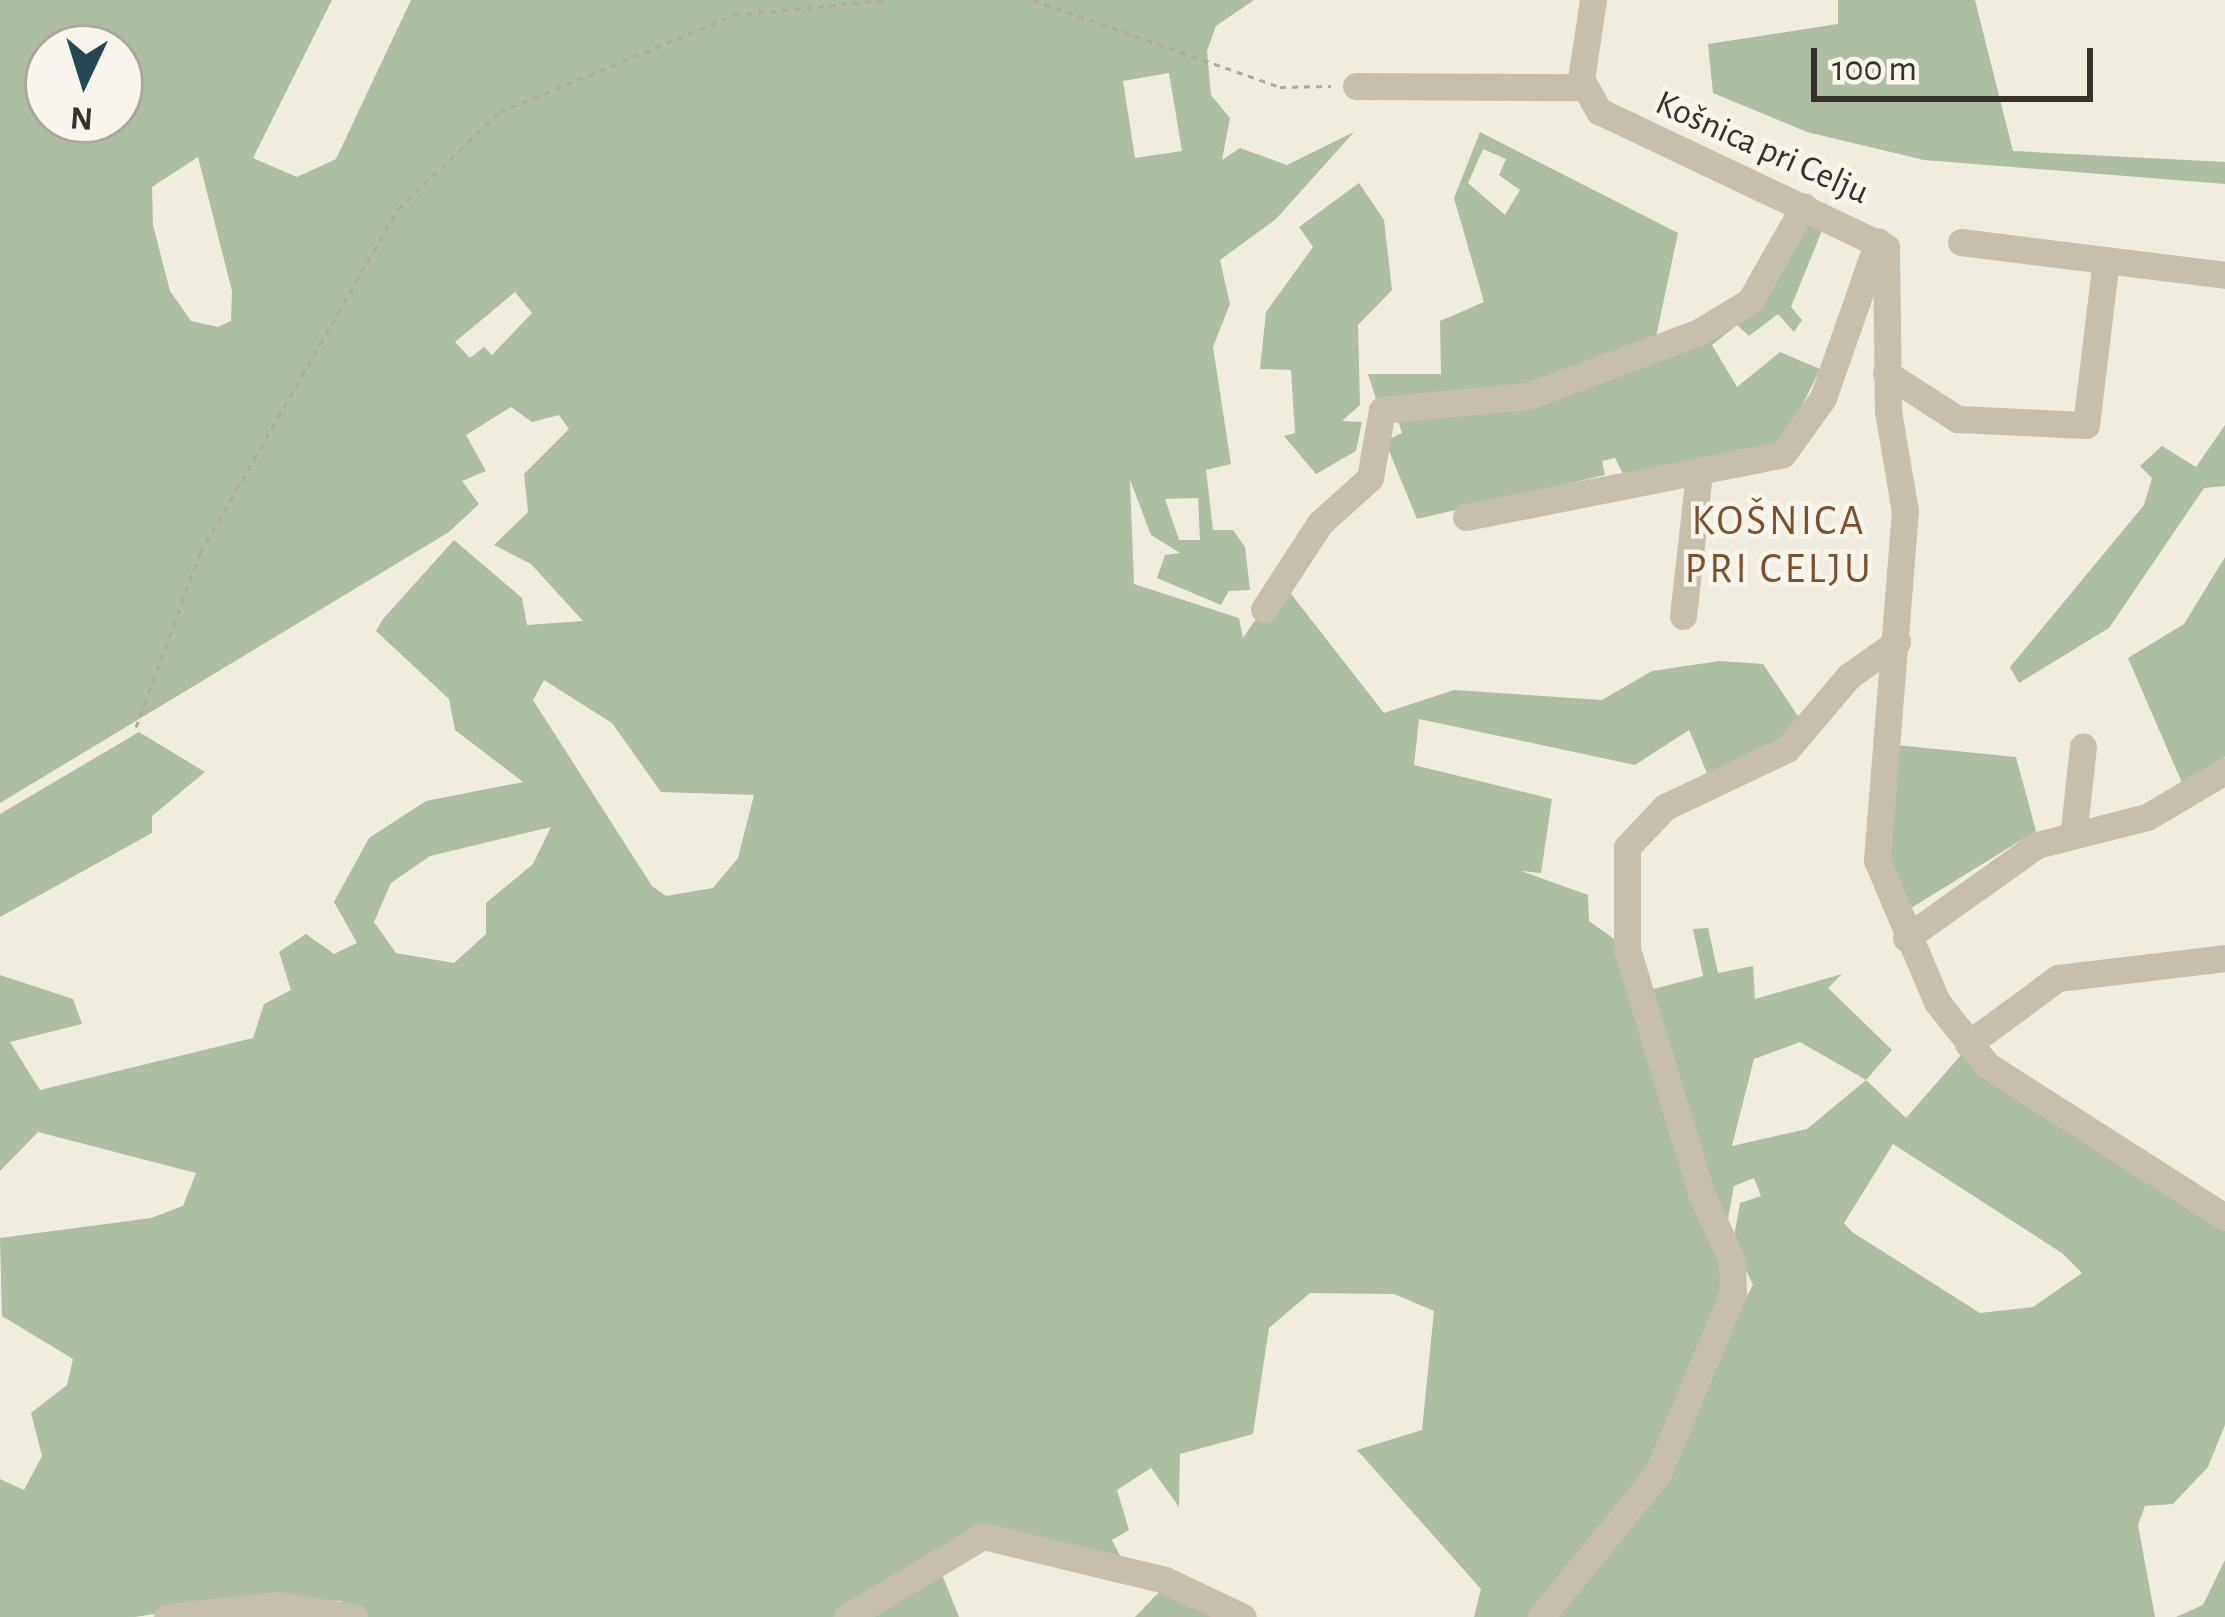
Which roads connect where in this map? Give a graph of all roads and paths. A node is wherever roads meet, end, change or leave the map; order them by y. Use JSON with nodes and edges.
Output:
{"nodes":[{"id":1,"x":883,"y":0,"type":"edge"},
{"id":2,"x":1034,"y":0,"type":"edge"},
{"id":3,"x":1593,"y":0,"type":"edge"},
{"id":4,"x":1357,"y":86,"type":"joint"},
{"id":5,"x":1585,"y":87,"type":"junction"},
{"id":6,"x":1804,"y":206,"type":"junction"},
{"id":7,"x":1878,"y":241,"type":"junction"},
{"id":8,"x":1961,"y":242,"type":"dead end"},
{"id":9,"x":2106,"y":260,"type":"junction"},
{"id":10,"x":2225,"y":275,"type":"edge"},
{"id":11,"x":1886,"y":374,"type":"junction"},
{"id":12,"x":1699,"y":473,"type":"junction"},
{"id":13,"x":1466,"y":517,"type":"dead end"},
{"id":14,"x":1264,"y":608,"type":"dead end"},
{"id":15,"x":1683,"y":616,"type":"dead end"},
{"id":16,"x":1897,"y":642,"type":"junction"},
{"id":17,"x":136,"y":727,"type":"dead end"},
{"id":18,"x":2084,"y":746,"type":"dead end"},
{"id":19,"x":2225,"y":771,"type":"edge"},
{"id":20,"x":2074,"y":828,"type":"junction"},
{"id":21,"x":1906,"y":938,"type":"junction"},
{"id":22,"x":2225,"y":958,"type":"edge"},
{"id":23,"x":1968,"y":1044,"type":"junction"},
{"id":24,"x":2225,"y":1217,"type":"edge"},
{"id":25,"x":167,"y":1617,"type":"edge"},
{"id":26,"x":354,"y":1617,"type":"edge"},
{"id":27,"x":847,"y":1617,"type":"edge"},
{"id":28,"x":1243,"y":1617,"type":"edge"},
{"id":29,"x":1541,"y":1617,"type":"edge"}],
"edges":[{"from":1,"to":17,"type":"path"},
{"from":2,"to":4,"type":"path"},
{"from":3,"to":5,"type":"street"},
{"from":4,"to":5,"type":"street"},
{"from":5,"to":6,"type":"street","name":"Košnica pri Celju"},
{"from":6,"to":7,"type":"street","name":"Košnica pri Celju"},
{"from":6,"to":14,"type":"street"},
{"from":7,"to":11,"type":"street","name":"Košnica pri Celju"},
{"from":7,"to":12,"type":"street"},
{"from":8,"to":9,"type":"street"},
{"from":9,"to":10,"type":"street"},
{"from":9,"to":11,"type":"street"},
{"from":11,"to":16,"type":"street","name":"Košnica pri Celju"},
{"from":12,"to":13,"type":"street"},
{"from":12,"to":15,"type":"street"},
{"from":16,"to":21,"type":"street","name":"Košnica pri Celju"},
{"from":16,"to":29,"type":"street"},
{"from":18,"to":20,"type":"street"},
{"from":19,"to":20,"type":"street"},
{"from":20,"to":21,"type":"street"},
{"from":21,"to":23,"type":"street","name":"Košnica pri Celju"},
{"from":22,"to":23,"type":"street"},
{"from":23,"to":24,"type":"street","name":"Košnica pri Celju"},
{"from":25,"to":26,"type":"street"},
{"from":27,"to":28,"type":"street"}]}
